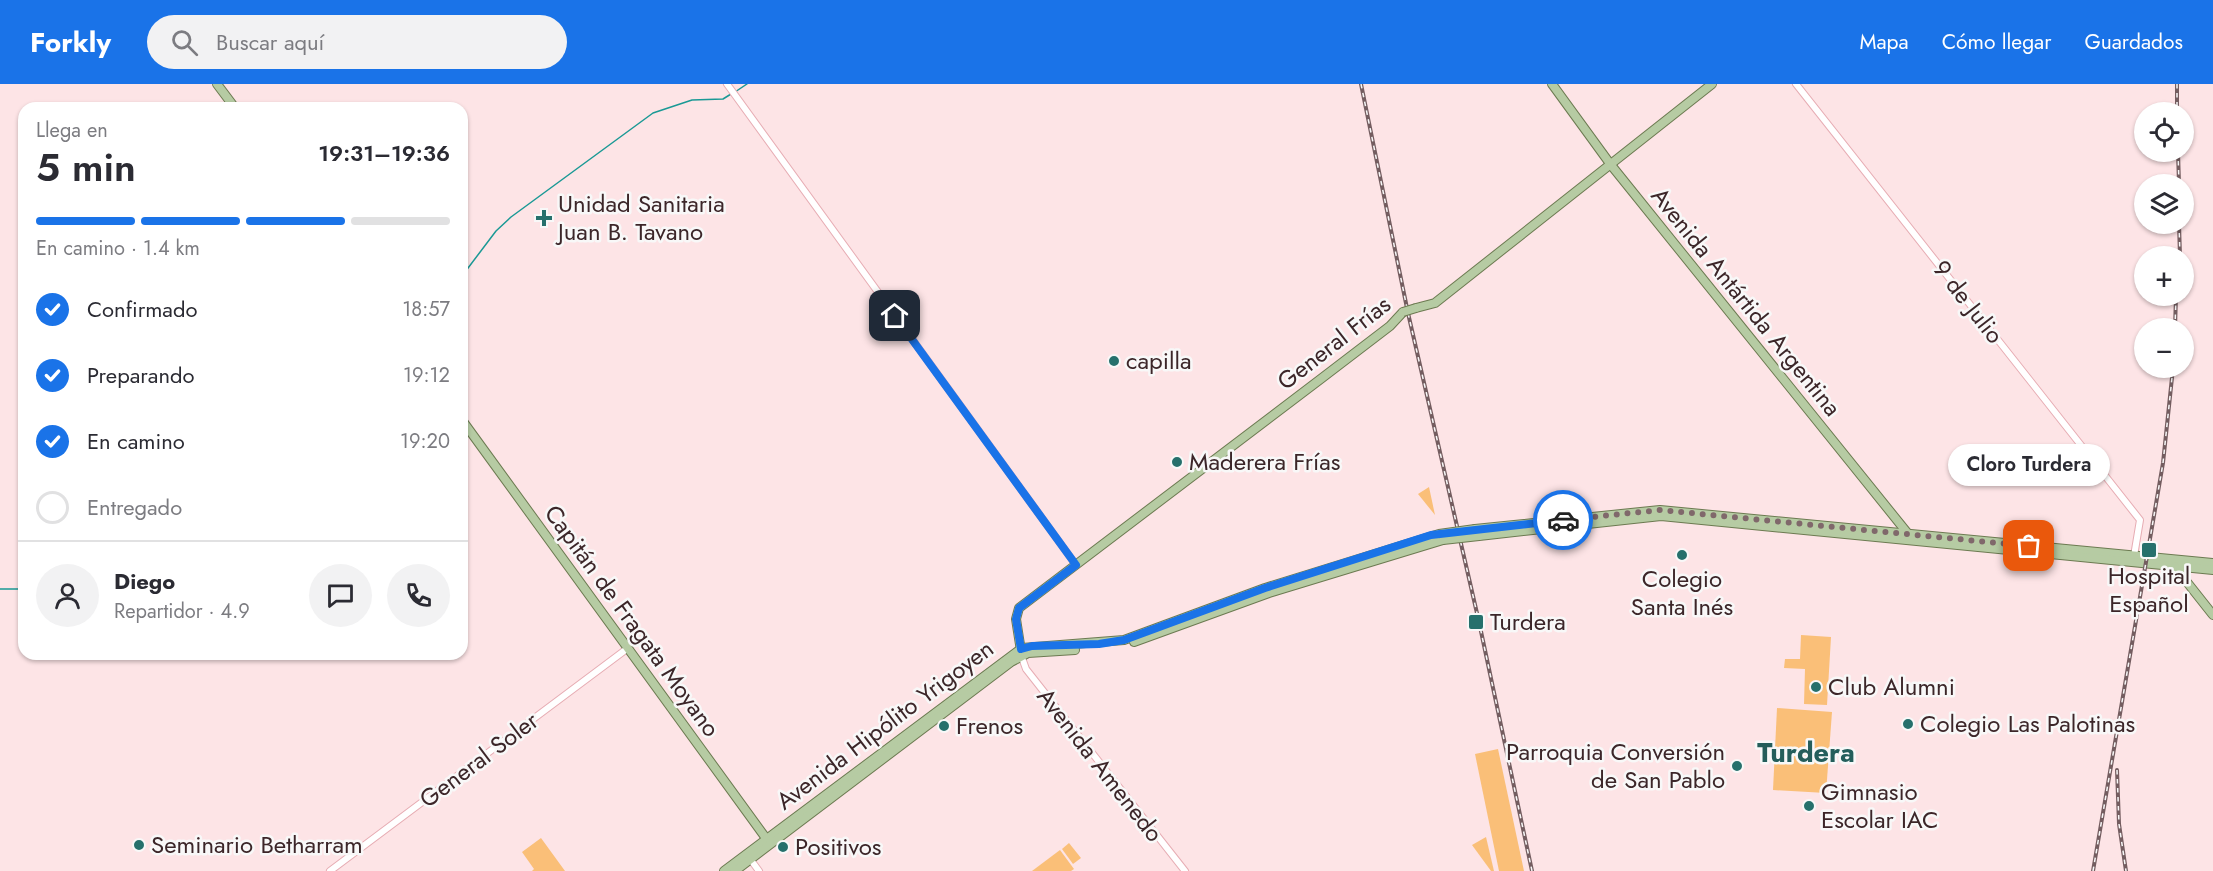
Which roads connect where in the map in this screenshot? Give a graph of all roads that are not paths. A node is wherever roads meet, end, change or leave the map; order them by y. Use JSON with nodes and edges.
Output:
{"nodes":[{"id":1,"x":229,"y":84,"type":"edge"},
{"id":2,"x":727,"y":84,"type":"edge"},
{"id":3,"x":1552,"y":84,"type":"edge"},
{"id":4,"x":1712,"y":84,"type":"edge"},
{"id":5,"x":1796,"y":84,"type":"edge"},
{"id":6,"x":219,"y":87,"type":"edge"},
{"id":7,"x":230,"y":102,"type":"edge"},
{"id":8,"x":1611,"y":165,"type":"junction"},
{"id":9,"x":468,"y":428,"type":"edge"},
{"id":10,"x":1477,"y":532,"type":"junction"},
{"id":11,"x":1908,"y":533,"type":"junction"},
{"id":12,"x":1914,"y":541,"type":"junction"},
{"id":13,"x":2134,"y":556,"type":"junction"},
{"id":14,"x":2146,"y":561,"type":"junction"},
{"id":15,"x":2213,"y":563,"type":"edge"},
{"id":16,"x":1076,"y":565,"type":"junction"},
{"id":17,"x":2175,"y":567,"type":"junction"},
{"id":18,"x":2197,"y":568,"type":"junction"},
{"id":19,"x":2213,"y":570,"type":"edge"},
{"id":20,"x":2194,"y":590,"type":"junction"},
{"id":21,"x":2213,"y":615,"type":"edge"},
{"id":22,"x":628,"y":648,"type":"junction"},
{"id":23,"x":1021,"y":652,"type":"junction"},
{"id":24,"x":768,"y":841,"type":"junction"},
{"id":25,"x":748,"y":856,"type":"junction"},
{"id":26,"x":330,"y":871,"type":"edge"},
{"id":27,"x":724,"y":871,"type":"edge"},
{"id":28,"x":735,"y":871,"type":"edge"},
{"id":29,"x":759,"y":871,"type":"edge"},
{"id":30,"x":1185,"y":871,"type":"edge"}],
"edges":[{"from":1,"to":6,"type":"street"},
{"from":2,"to":16,"type":"street"},
{"from":3,"to":8,"type":"main road","name":"Avenida Antártida Argentina"},
{"from":4,"to":8,"type":"main road","name":"General Frías"},
{"from":5,"to":13,"type":"street","name":"9 de Julio"},
{"from":6,"to":7,"type":"main road"},
{"from":8,"to":11,"type":"main road","name":"Avenida Antártida Argentina"},
{"from":8,"to":16,"type":"main road","name":"General Frías","bridge":true},
{"from":9,"to":22,"type":"main road","name":"Capitán de Fragata Moyano"},
{"from":10,"to":11,"type":"main road","name":"Avenida Hipólito Yrigoyen"},
{"from":10,"to":12,"type":"main road","name":"Avenida Hipólito Yrigoyen"},
{"from":10,"to":23,"type":"main road","name":"Avenida Hipólito Yrigoyen","bridge":true},
{"from":11,"to":12,"type":"main road","name":"Avenida Antártida Argentina"},
{"from":11,"to":13,"type":"main road","name":"Avenida Hipólito Yrigoyen"},
{"from":12,"to":14,"type":"main road","name":"Avenida Hipólito Yrigoyen"},
{"from":13,"to":14,"type":"main road","name":"Avenida Hipólito Yrigoyen"},
{"from":14,"to":15,"type":"main road","name":"Avenida Hipólito Yrigoyen"},
{"from":14,"to":17,"type":"main road","name":"Avenida Hipólito Yrigoyen"},
{"from":16,"to":23,"type":"main road","name":"General Frías"},
{"from":17,"to":18,"type":"main road","name":"Avenida Hipólito Yrigoyen"},
{"from":17,"to":20,"type":"main road"},
{"from":18,"to":19,"type":"main road","name":"Avenida Hipólito Yrigoyen"},
{"from":18,"to":20,"type":"main road"},
{"from":20,"to":21,"type":"main road"},
{"from":22,"to":24,"type":"main road","name":"Capitán de Fragata Moyano"},
{"from":22,"to":26,"type":"street","name":"General Soler"},
{"from":23,"to":24,"type":"main road","name":"Avenida Hipólito Yrigoyen"},
{"from":23,"to":30,"type":"street","name":"Avenida Amenedo"},
{"from":24,"to":25,"type":"main road","name":"Avenida Hipólito Yrigoyen"},
{"from":25,"to":27,"type":"main road","name":"Avenida Hipólito Yrigoyen"},
{"from":25,"to":28,"type":"main road","name":"Avenida Hipólito Yrigoyen"},
{"from":25,"to":29,"type":"street"}]}
